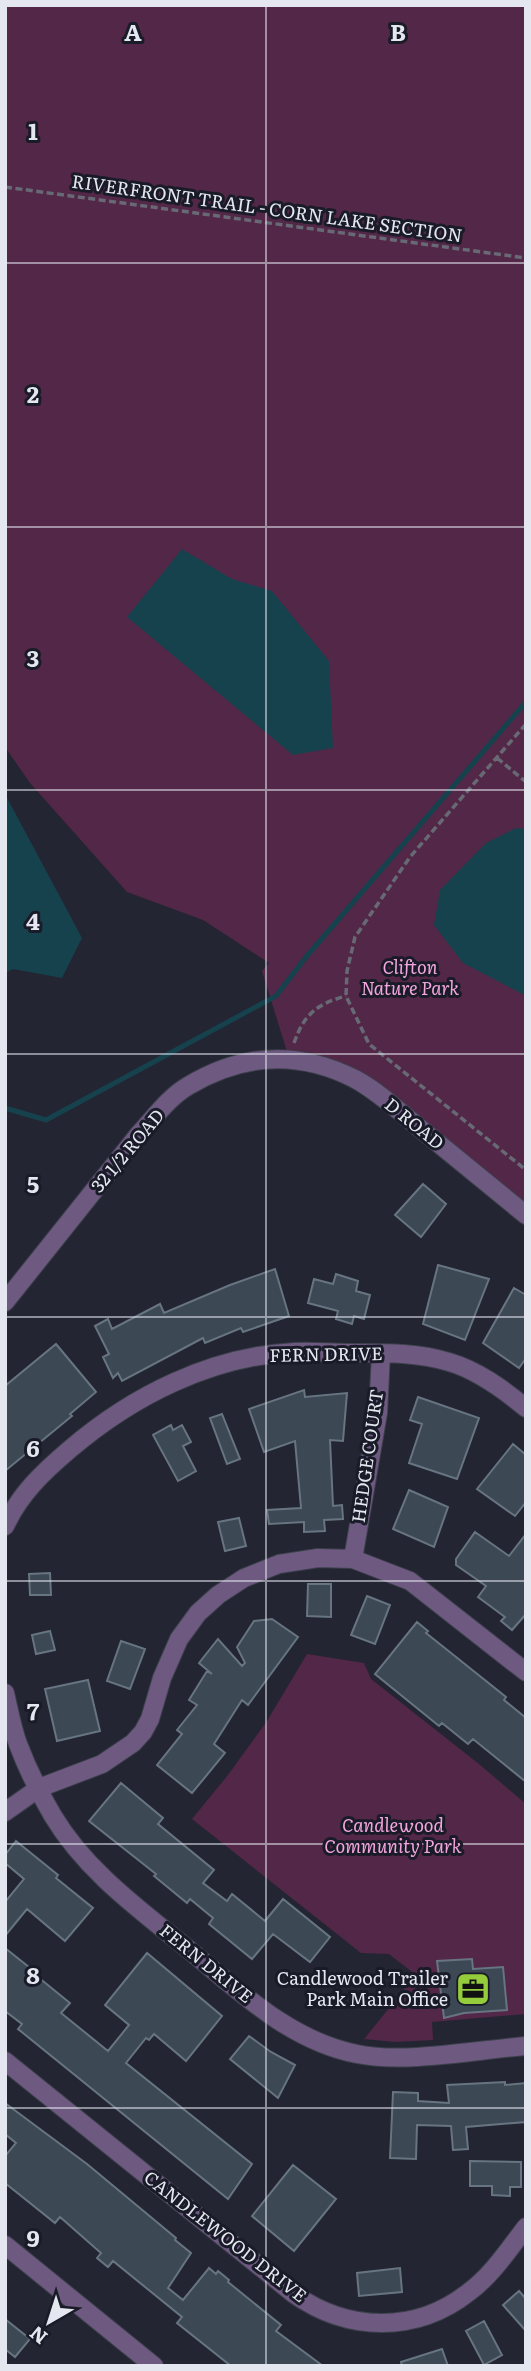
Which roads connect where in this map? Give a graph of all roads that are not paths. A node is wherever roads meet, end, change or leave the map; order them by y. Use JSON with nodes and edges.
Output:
{"nodes":[{"id":1,"x":289,"y":1058,"type":"joint"},
{"id":2,"x":526,"y":1215,"type":"edge"},
{"id":3,"x":5,"y":1302,"type":"edge"},
{"id":4,"x":381,"y":1353,"type":"junction"},
{"id":5,"x":526,"y":1408,"type":"edge"},
{"id":6,"x":5,"y":1526,"type":"edge"},
{"id":7,"x":353,"y":1559,"type":"junction"},
{"id":8,"x":526,"y":1672,"type":"edge"},
{"id":9,"x":5,"y":1693,"type":"edge"},
{"id":10,"x":39,"y":1788,"type":"junction"},
{"id":11,"x":5,"y":1812,"type":"edge"},
{"id":12,"x":526,"y":2046,"type":"edge"},
{"id":13,"x":5,"y":2061,"type":"edge"},
{"id":14,"x":526,"y":2227,"type":"edge"},
{"id":15,"x":5,"y":2245,"type":"edge"},
{"id":16,"x":154,"y":2366,"type":"edge"}],
"edges":[{"from":1,"to":2,"type":"street","name":"D ROAD"},
{"from":1,"to":3,"type":"street","name":"32 1/2 ROAD"},
{"from":4,"to":5,"type":"street","name":"FERN DRIVE"},
{"from":4,"to":6,"type":"street","name":"FERN DRIVE"},
{"from":4,"to":7,"type":"street","name":"HEDGE COURT"},
{"from":7,"to":8,"type":"street"},
{"from":7,"to":10,"type":"street"},
{"from":9,"to":10,"type":"street","name":"FERN DRIVE"},
{"from":10,"to":11,"type":"street"},
{"from":10,"to":12,"type":"street","name":"FERN DRIVE"},
{"from":13,"to":14,"type":"street","name":"CANDLEWOOD DRIVE"},
{"from":15,"to":16,"type":"street"}]}
